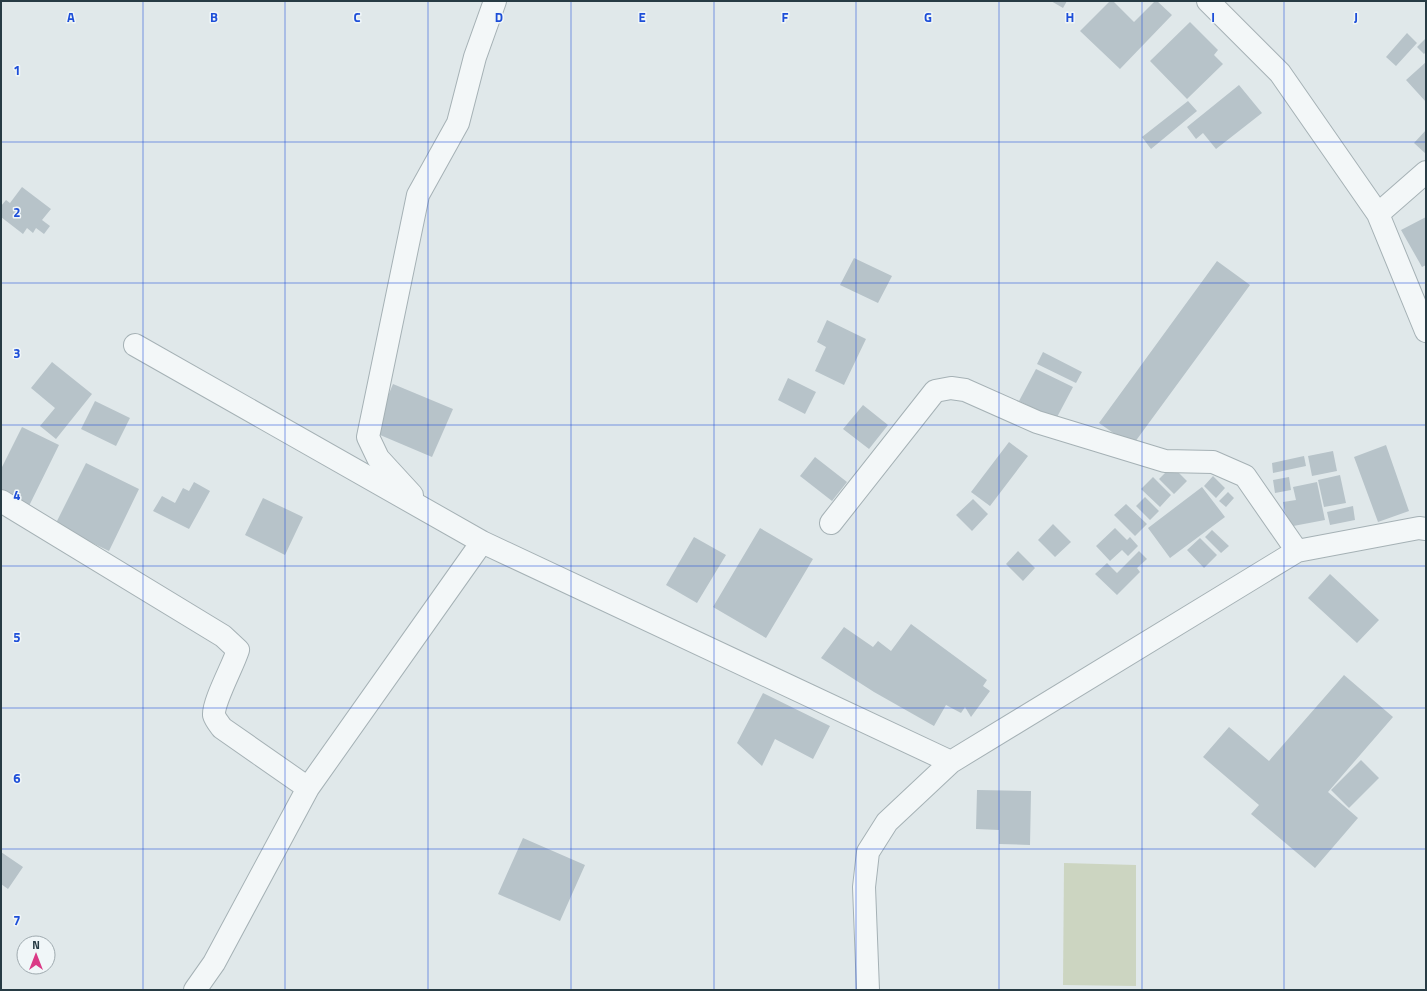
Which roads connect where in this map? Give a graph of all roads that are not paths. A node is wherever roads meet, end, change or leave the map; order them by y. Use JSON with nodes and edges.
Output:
{"nodes":[{"id":1,"x":496,"y":1,"type":"edge"},
{"id":2,"x":1208,"y":1,"type":"edge"},
{"id":3,"x":1426,"y":172,"type":"edge"},
{"id":4,"x":1378,"y":214,"type":"junction"},
{"id":5,"x":1426,"y":331,"type":"edge"},
{"id":6,"x":135,"y":345,"type":"dead end"},
{"id":7,"x":1,"y":501,"type":"edge"},
{"id":8,"x":426,"y":511,"type":"junction"},
{"id":9,"x":831,"y":523,"type":"dead end"},
{"id":10,"x":1424,"y":527,"type":"edge"},
{"id":11,"x":482,"y":542,"type":"junction"},
{"id":12,"x":1297,"y":551,"type":"junction"},
{"id":13,"x":951,"y":762,"type":"junction"},
{"id":14,"x":308,"y":788,"type":"junction"},
{"id":15,"x":195,"y":990,"type":"edge"},
{"id":16,"x":868,"y":990,"type":"edge"}],
"edges":[{"from":1,"to":8,"type":"street"},
{"from":2,"to":4,"type":"street"},
{"from":3,"to":4,"type":"street"},
{"from":4,"to":5,"type":"street"},
{"from":6,"to":8,"type":"street"},
{"from":7,"to":14,"type":"street"},
{"from":8,"to":11,"type":"street"},
{"from":9,"to":12,"type":"street"},
{"from":10,"to":12,"type":"street"},
{"from":11,"to":13,"type":"street"},
{"from":11,"to":14,"type":"street"},
{"from":12,"to":13,"type":"street"},
{"from":13,"to":16,"type":"street"},
{"from":14,"to":15,"type":"street"}]}
